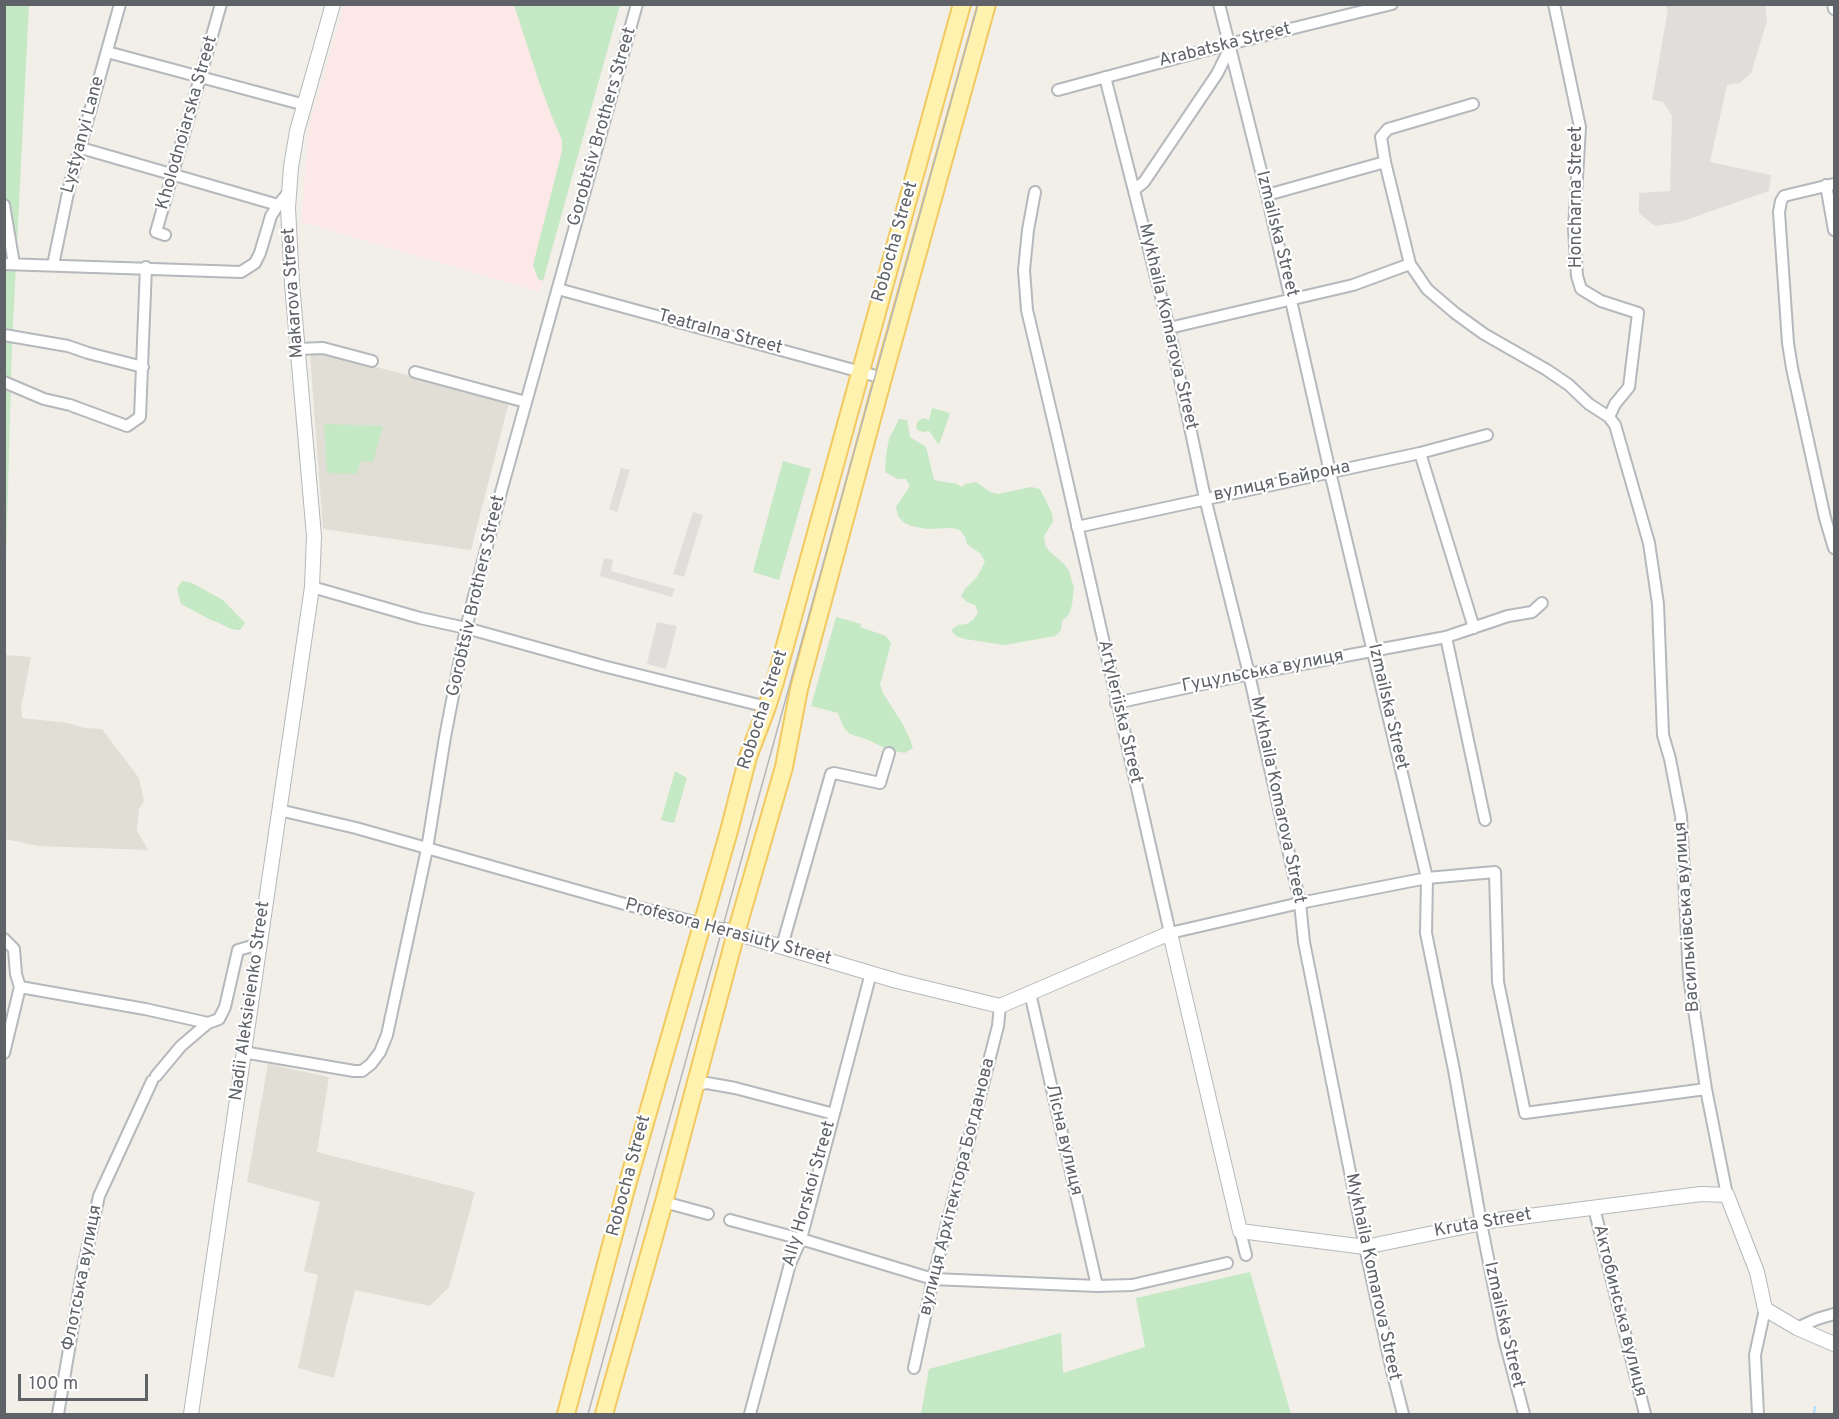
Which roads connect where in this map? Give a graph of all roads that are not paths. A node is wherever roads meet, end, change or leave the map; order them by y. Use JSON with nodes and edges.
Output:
{"nodes":[{"id":1,"x":120,"y":4,"type":"edge"},
{"id":2,"x":221,"y":4,"type":"edge"},
{"id":3,"x":637,"y":4,"type":"edge"},
{"id":4,"x":962,"y":4,"type":"edge"},
{"id":5,"x":987,"y":4,"type":"edge"},
{"id":6,"x":1219,"y":4,"type":"edge"},
{"id":7,"x":1392,"y":4,"type":"edge"},
{"id":8,"x":1554,"y":4,"type":"edge"},
{"id":9,"x":1833,"y":4,"type":"edge"},
{"id":10,"x":333,"y":5,"type":"edge"},
{"id":11,"x":1834,"y":9,"type":"edge"},
{"id":12,"x":1230,"y":46,"type":"junction"},
{"id":13,"x":107,"y":52,"type":"junction"},
{"id":14,"x":1105,"y":77,"type":"junction"},
{"id":15,"x":201,"y":78,"type":"junction"},
{"id":16,"x":1058,"y":90,"type":"dead end"},
{"id":17,"x":305,"y":105,"type":"junction"},
{"id":18,"x":1473,"y":105,"type":"dead end"},
{"id":19,"x":81,"y":148,"type":"junction"},
{"id":20,"x":1385,"y":162,"type":"junction"},
{"id":21,"x":174,"y":175,"type":"junction"},
{"id":22,"x":1830,"y":184,"type":"edge"},
{"id":23,"x":1134,"y":190,"type":"junction"},
{"id":24,"x":289,"y":192,"type":"junction"},
{"id":25,"x":1035,"y":192,"type":"dead end"},
{"id":26,"x":1267,"y":195,"type":"junction"},
{"id":27,"x":4,"y":205,"type":"edge"},
{"id":28,"x":278,"y":205,"type":"junction"},
{"id":29,"x":1834,"y":230,"type":"edge"},
{"id":30,"x":165,"y":235,"type":"dead end"},
{"id":31,"x":9,"y":264,"type":"edge"},
{"id":32,"x":1410,"y":264,"type":"junction"},
{"id":33,"x":53,"y":266,"type":"junction"},
{"id":34,"x":146,"y":267,"type":"junction"},
{"id":35,"x":558,"y":289,"type":"junction"},
{"id":36,"x":1292,"y":299,"type":"junction"},
{"id":37,"x":1169,"y":328,"type":"junction"},
{"id":38,"x":4,"y":335,"type":"edge"},
{"id":39,"x":298,"y":349,"type":"junction"},
{"id":40,"x":372,"y":361,"type":"dead end"},
{"id":41,"x":143,"y":367,"type":"junction"},
{"id":42,"x":415,"y":372,"type":"dead end"},
{"id":43,"x":861,"y":372,"type":"junction"},
{"id":44,"x":883,"y":378,"type":"junction"},
{"id":45,"x":4,"y":382,"type":"edge"},
{"id":46,"x":526,"y":402,"type":"junction"},
{"id":47,"x":1609,"y":417,"type":"junction"},
{"id":48,"x":1487,"y":435,"type":"dead end"},
{"id":49,"x":1420,"y":453,"type":"junction"},
{"id":50,"x":1330,"y":472,"type":"junction"},
{"id":51,"x":1205,"y":498,"type":"junction"},
{"id":52,"x":1077,"y":527,"type":"junction"},
{"id":53,"x":1834,"y":548,"type":"edge"},
{"id":54,"x":312,"y":587,"type":"junction"},
{"id":55,"x":1542,"y":603,"type":"dead end"},
{"id":56,"x":466,"y":628,"type":"junction"},
{"id":57,"x":1474,"y":628,"type":"junction"},
{"id":58,"x":1446,"y":637,"type":"junction"},
{"id":59,"x":1373,"y":651,"type":"junction"},
{"id":60,"x":1249,"y":674,"type":"junction"},
{"id":61,"x":1116,"y":703,"type":"junction"},
{"id":62,"x":767,"y":707,"type":"junction"},
{"id":63,"x":889,"y":753,"type":"dead end"},
{"id":64,"x":279,"y":810,"type":"junction"},
{"id":65,"x":1485,"y":820,"type":"dead end"},
{"id":66,"x":427,"y":849,"type":"junction"},
{"id":67,"x":1427,"y":878,"type":"junction"},
{"id":68,"x":1300,"y":903,"type":"junction"},
{"id":69,"x":701,"y":923,"type":"junction"},
{"id":70,"x":730,"y":931,"type":"junction"},
{"id":71,"x":1170,"y":933,"type":"junction"},
{"id":72,"x":4,"y":939,"type":"edge"},
{"id":73,"x":259,"y":944,"type":"junction"},
{"id":74,"x":782,"y":946,"type":"junction"},
{"id":75,"x":871,"y":973,"type":"junction"},
{"id":76,"x":20,"y":987,"type":"junction"},
{"id":77,"x":1030,"y":993,"type":"junction"},
{"id":78,"x":1000,"y":1006,"type":"junction"},
{"id":79,"x":202,"y":1021,"type":"junction"},
{"id":80,"x":243,"y":1052,"type":"junction"},
{"id":81,"x":4,"y":1053,"type":"edge"},
{"id":82,"x":695,"y":1085,"type":"junction"},
{"id":83,"x":1706,"y":1089,"type":"junction"},
{"id":84,"x":834,"y":1114,"type":"junction"},
{"id":85,"x":1727,"y":1195,"type":"junction"},
{"id":86,"x":664,"y":1202,"type":"junction"},
{"id":87,"x":1594,"y":1208,"type":"junction"},
{"id":88,"x":708,"y":1214,"type":"dead end"},
{"id":89,"x":730,"y":1220,"type":"dead end"},
{"id":90,"x":1481,"y":1223,"type":"junction"},
{"id":91,"x":1240,"y":1231,"type":"junction"},
{"id":92,"x":801,"y":1239,"type":"junction"},
{"id":93,"x":1365,"y":1246,"type":"junction"},
{"id":94,"x":1246,"y":1255,"type":"dead end"},
{"id":95,"x":1227,"y":1263,"type":"dead end"},
{"id":96,"x":933,"y":1280,"type":"junction"},
{"id":97,"x":1097,"y":1286,"type":"junction"},
{"id":98,"x":1766,"y":1309,"type":"junction"},
{"id":99,"x":1834,"y":1314,"type":"edge"},
{"id":100,"x":1797,"y":1328,"type":"junction"},
{"id":101,"x":1834,"y":1344,"type":"edge"},
{"id":102,"x":914,"y":1368,"type":"dead end"},
{"id":103,"x":58,"y":1414,"type":"edge"},
{"id":104,"x":191,"y":1414,"type":"edge"},
{"id":105,"x":566,"y":1414,"type":"edge"},
{"id":106,"x":604,"y":1414,"type":"edge"},
{"id":107,"x":750,"y":1414,"type":"edge"},
{"id":108,"x":1403,"y":1414,"type":"edge"},
{"id":109,"x":1524,"y":1414,"type":"edge"},
{"id":110,"x":1645,"y":1414,"type":"edge"},
{"id":111,"x":1758,"y":1414,"type":"edge"}],
"edges":[{"from":1,"to":13,"type":"street","name":"Lystyanyi Lane"},
{"from":2,"to":15,"type":"street","name":"Kholodnoiarska Street"},
{"from":3,"to":35,"type":"street","name":"Gorobtsiv Brothers Street"},
{"from":4,"to":43,"type":"main road","name":"Robocha Street"},
{"from":5,"to":44,"type":"main road","name":"Robocha Street"},
{"from":6,"to":12,"type":"street","name":"Izmailska Street"},
{"from":7,"to":12,"type":"street","name":"Arabatska Street"},
{"from":8,"to":47,"type":"street","name":"Honcharna Street"},
{"from":9,"to":11,"type":"street"},
{"from":10,"to":17,"type":"street","name":"Makarova Street"},
{"from":12,"to":14,"type":"street","name":"Arabatska Street"},
{"from":12,"to":23,"type":"street"},
{"from":12,"to":26,"type":"street","name":"Izmailska Street"},
{"from":13,"to":15,"type":"street"},
{"from":13,"to":19,"type":"street","name":"Lystyanyi Lane"},
{"from":14,"to":16,"type":"street","name":"Arabatska Street"},
{"from":14,"to":23,"type":"street","name":"Mykhaila Komarova Street"},
{"from":15,"to":17,"type":"street"},
{"from":15,"to":21,"type":"street","name":"Kholodnoiarska Street"},
{"from":17,"to":24,"type":"street","name":"Makarova Street"},
{"from":18,"to":20,"type":"street"},
{"from":19,"to":21,"type":"street"},
{"from":19,"to":33,"type":"street","name":"Lystyanyi Lane"},
{"from":20,"to":26,"type":"street"},
{"from":20,"to":32,"type":"street"},
{"from":21,"to":28,"type":"street"},
{"from":21,"to":30,"type":"street","name":"Kholodnoiarska Street"},
{"from":22,"to":29,"type":"street"},
{"from":22,"to":53,"type":"street"},
{"from":23,"to":37,"type":"street","name":"Mykhaila Komarova Street"},
{"from":24,"to":28,"type":"street"},
{"from":24,"to":39,"type":"street","name":"Makarova Street"},
{"from":25,"to":52,"type":"street","name":"Artyleriiska Street"},
{"from":26,"to":36,"type":"street","name":"Izmailska Street"},
{"from":27,"to":31,"type":"street"},
{"from":28,"to":34,"type":"street"},
{"from":31,"to":33,"type":"street"},
{"from":32,"to":36,"type":"street"},
{"from":32,"to":47,"type":"street"},
{"from":33,"to":34,"type":"street"},
{"from":34,"to":41,"type":"street"},
{"from":35,"to":43,"type":"street","name":"Teatralna Street"},
{"from":35,"to":46,"type":"street","name":"Gorobtsiv Brothers Street"},
{"from":36,"to":37,"type":"street"},
{"from":36,"to":50,"type":"street","name":"Izmailska Street"},
{"from":37,"to":51,"type":"street","name":"Mykhaila Komarova Street"},
{"from":38,"to":41,"type":"street"},
{"from":39,"to":40,"type":"street"},
{"from":39,"to":54,"type":"street","name":"Makarova Street"},
{"from":41,"to":45,"type":"street"},
{"from":42,"to":46,"type":"street"},
{"from":43,"to":44,"type":"street","name":"Teatralna Street"},
{"from":43,"to":62,"type":"main road","name":"Robocha Street"},
{"from":44,"to":70,"type":"main road","name":"Robocha Street"},
{"from":46,"to":56,"type":"street","name":"Gorobtsiv Brothers Street"},
{"from":47,"to":83,"type":"street","name":"Васильківська вулиця"},
{"from":48,"to":49,"type":"street","name":"вулиця Байрона"},
{"from":49,"to":50,"type":"street","name":"вулиця Байрона"},
{"from":49,"to":57,"type":"street"},
{"from":50,"to":51,"type":"street","name":"вулиця Байрона"},
{"from":50,"to":59,"type":"street","name":"Izmailska Street"},
{"from":51,"to":52,"type":"street","name":"вулиця Байрона"},
{"from":51,"to":60,"type":"street","name":"Mykhaila Komarova Street"},
{"from":52,"to":61,"type":"street","name":"Artyleriiska Street"},
{"from":54,"to":56,"type":"street"},
{"from":54,"to":64,"type":"street","name":"Nadii Aleksieienko Street"},
{"from":55,"to":57,"type":"street","name":"Гуцульська вулиця"},
{"from":56,"to":62,"type":"street"},
{"from":56,"to":66,"type":"street","name":"Gorobtsiv Brothers Street"},
{"from":57,"to":58,"type":"street","name":"Гуцульська вулиця"},
{"from":58,"to":59,"type":"street","name":"Гуцульська вулиця"},
{"from":58,"to":65,"type":"street"},
{"from":59,"to":60,"type":"street","name":"Гуцульська вулиця"},
{"from":59,"to":67,"type":"street","name":"Izmailska Street"},
{"from":60,"to":61,"type":"street","name":"Гуцульська вулиця"},
{"from":60,"to":68,"type":"street","name":"Mykhaila Komarova Street"},
{"from":61,"to":71,"type":"street","name":"Artyleriiska Street"},
{"from":62,"to":69,"type":"main road","name":"Robocha Street"},
{"from":63,"to":74,"type":"street"},
{"from":64,"to":66,"type":"street","name":"Profesora Herasiuty Street"},
{"from":64,"to":73,"type":"street","name":"Nadii Aleksieienko Street"},
{"from":66,"to":69,"type":"street","name":"Profesora Herasiuty Street"},
{"from":66,"to":80,"type":"street","name":"Gorobtsiv Brothers Street"},
{"from":67,"to":68,"type":"street"},
{"from":67,"to":83,"type":"street"},
{"from":67,"to":90,"type":"street","name":"Izmailska Street"},
{"from":68,"to":71,"type":"street"},
{"from":68,"to":93,"type":"street","name":"Mykhaila Komarova Street"},
{"from":69,"to":70,"type":"street","name":"Profesora Herasiuty Street"},
{"from":69,"to":105,"type":"main road","name":"Robocha Street"},
{"from":70,"to":74,"type":"street","name":"Profesora Herasiuty Street"},
{"from":70,"to":82,"type":"main road","name":"Robocha Street"},
{"from":71,"to":77,"type":"street"},
{"from":71,"to":91,"type":"street","name":"Artyleriiska Street"},
{"from":72,"to":76,"type":"street"},
{"from":73,"to":79,"type":"street","name":"Флотська вулиця"},
{"from":73,"to":80,"type":"street","name":"Nadii Aleksieienko Street"},
{"from":74,"to":75,"type":"street","name":"Profesora Herasiuty Street"},
{"from":75,"to":78,"type":"street","name":"Profesora Herasiuty Street"},
{"from":75,"to":84,"type":"street","name":"Ally Horskoi Street"},
{"from":76,"to":79,"type":"street"},
{"from":76,"to":81,"type":"street"},
{"from":77,"to":78,"type":"street"},
{"from":77,"to":97,"type":"street","name":"Лісна вулиця"},
{"from":78,"to":96,"type":"street","name":"вулиця Архітектора Богданова"},
{"from":79,"to":103,"type":"street","name":"Флотська вулиця"},
{"from":80,"to":104,"type":"street","name":"Nadii Aleksieienko Street"},
{"from":82,"to":84,"type":"street"},
{"from":82,"to":86,"type":"main road","name":"Robocha Street"},
{"from":83,"to":85,"type":"street","name":"Васильківська вулиця"},
{"from":84,"to":92,"type":"street","name":"Ally Horskoi Street"},
{"from":85,"to":87,"type":"street","name":"Kruta Street"},
{"from":85,"to":98,"type":"street","name":"Васильківська вулиця"},
{"from":86,"to":88,"type":"street"},
{"from":86,"to":106,"type":"main road","name":"Robocha Street"},
{"from":87,"to":90,"type":"street","name":"Kruta Street"},
{"from":87,"to":110,"type":"street","name":"Актобинська вулиця"},
{"from":89,"to":92,"type":"street"},
{"from":90,"to":93,"type":"street","name":"Kruta Street"},
{"from":90,"to":109,"type":"street","name":"Izmailska Street"},
{"from":91,"to":93,"type":"street","name":"Kruta Street"},
{"from":91,"to":94,"type":"street"},
{"from":92,"to":96,"type":"street"},
{"from":92,"to":107,"type":"street","name":"Ally Horskoi Street"},
{"from":93,"to":108,"type":"street","name":"Mykhaila Komarova Street"},
{"from":95,"to":97,"type":"street"},
{"from":96,"to":97,"type":"street"},
{"from":96,"to":102,"type":"street","name":"вулиця Архітектора Богданова"},
{"from":98,"to":100,"type":"street"},
{"from":98,"to":111,"type":"street","name":"Васильківська вулиця"},
{"from":99,"to":100,"type":"street"},
{"from":100,"to":101,"type":"street"}]}
